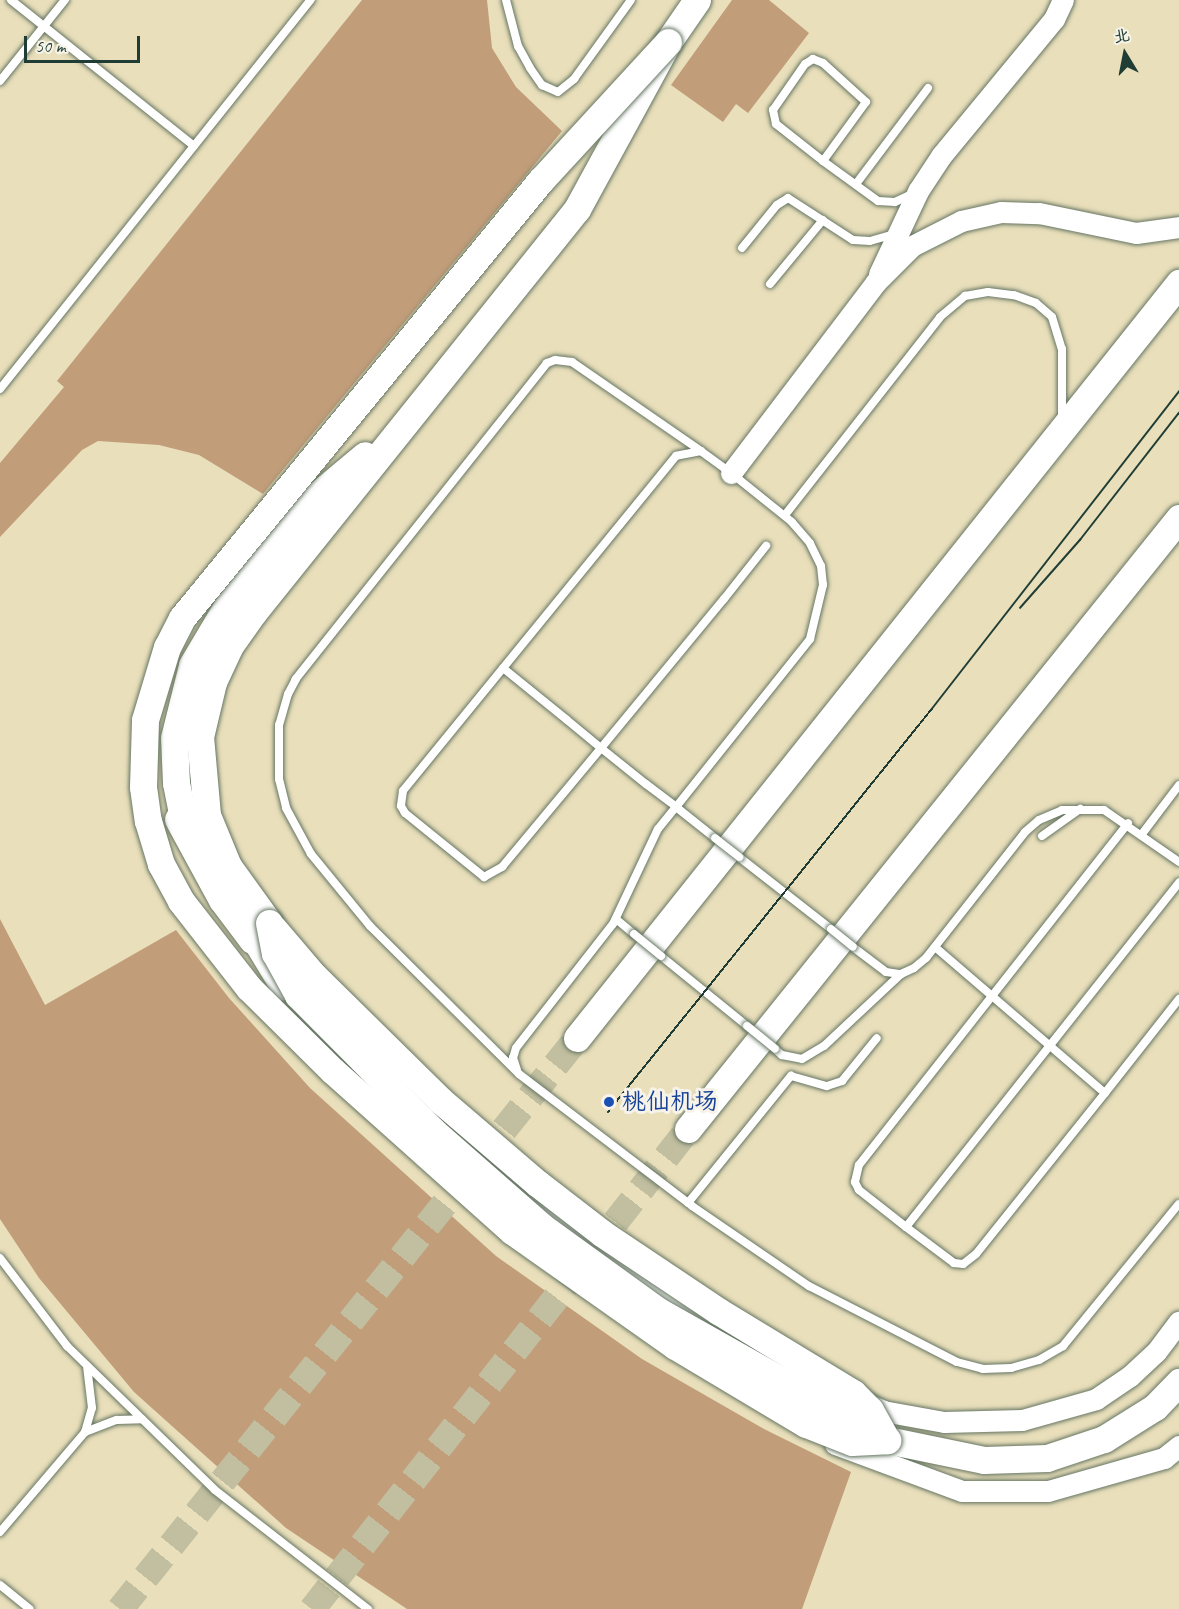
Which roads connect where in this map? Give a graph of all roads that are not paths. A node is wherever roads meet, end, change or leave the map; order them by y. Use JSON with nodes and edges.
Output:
{"nodes":[{"id":1,"x":11,"y":0,"type":"edge"},
{"id":2,"x":65,"y":0,"type":"edge"},
{"id":3,"x":311,"y":0,"type":"edge"},
{"id":4,"x":506,"y":0,"type":"edge"},
{"id":5,"x":631,"y":0,"type":"edge"},
{"id":6,"x":697,"y":0,"type":"edge"},
{"id":7,"x":1063,"y":0,"type":"edge"},
{"id":8,"x":44,"y":26,"type":"junction"},
{"id":9,"x":668,"y":42,"type":"junction"},
{"id":10,"x":0,"y":81,"type":"edge"},
{"id":11,"x":928,"y":88,"type":"dead end"},
{"id":12,"x":194,"y":146,"type":"junction"},
{"id":13,"x":823,"y":161,"type":"junction"},
{"id":14,"x":856,"y":184,"type":"junction"},
{"id":15,"x":918,"y":191,"type":"junction"},
{"id":16,"x":823,"y":220,"type":"junction"},
{"id":17,"x":1179,"y":227,"type":"edge"},
{"id":18,"x":896,"y":233,"type":"junction"},
{"id":19,"x":742,"y":248,"type":"dead end"},
{"id":20,"x":875,"y":283,"type":"junction"},
{"id":21,"x":770,"y":284,"type":"dead end"},
{"id":22,"x":1179,"y":284,"type":"edge"},
{"id":23,"x":0,"y":390,"type":"edge"},
{"id":24,"x":410,"y":418,"type":"junction"},
{"id":25,"x":1062,"y":430,"type":"junction"},
{"id":26,"x":701,"y":451,"type":"junction"},
{"id":27,"x":731,"y":473,"type":"junction"},
{"id":28,"x":785,"y":515,"type":"junction"},
{"id":29,"x":1175,"y":526,"type":"edge"},
{"id":30,"x":766,"y":546,"type":"dead end"},
{"id":31,"x":167,"y":646,"type":"junction"},
{"id":32,"x":503,"y":668,"type":"junction"},
{"id":33,"x":601,"y":748,"type":"junction"},
{"id":34,"x":1179,"y":785,"type":"edge"},
{"id":35,"x":676,"y":807,"type":"junction"},
{"id":36,"x":1083,"y":808,"type":"junction"},
{"id":37,"x":1128,"y":823,"type":"junction"},
{"id":38,"x":186,"y":832,"type":"junction"},
{"id":39,"x":1142,"y":834,"type":"junction"},
{"id":40,"x":1042,"y":836,"type":"dead end"},
{"id":41,"x":1179,"y":862,"type":"edge"},
{"id":42,"x":1179,"y":882,"type":"edge"},
{"id":43,"x":616,"y":919,"type":"junction"},
{"id":44,"x":260,"y":931,"type":"junction"},
{"id":45,"x":935,"y":946,"type":"junction"},
{"id":46,"x":901,"y":974,"type":"junction"},
{"id":47,"x":993,"y":997,"type":"junction"},
{"id":48,"x":1179,"y":999,"type":"edge"},
{"id":49,"x":577,"y":1038,"type":"tunnel mouth"},
{"id":50,"x":877,"y":1038,"type":"dead end"},
{"id":51,"x":1050,"y":1048,"type":"junction"},
{"id":52,"x":519,"y":1074,"type":"junction"},
{"id":53,"x":1105,"y":1093,"type":"junction"},
{"id":54,"x":688,"y":1129,"type":"tunnel mouth"},
{"id":55,"x":688,"y":1203,"type":"junction"},
{"id":56,"x":1179,"y":1204,"type":"edge"},
{"id":57,"x":906,"y":1227,"type":"junction"},
{"id":58,"x":0,"y":1258,"type":"edge"},
{"id":59,"x":1179,"y":1322,"type":"edge"},
{"id":60,"x":86,"y":1365,"type":"junction"},
{"id":61,"x":1179,"y":1382,"type":"edge"},
{"id":62,"x":142,"y":1419,"type":"junction"},
{"id":63,"x":85,"y":1432,"type":"junction"},
{"id":64,"x":887,"y":1440,"type":"junction"},
{"id":65,"x":1179,"y":1446,"type":"edge"},
{"id":66,"x":0,"y":1532,"type":"edge"},
{"id":67,"x":0,"y":1585,"type":"edge"},
{"id":68,"x":30,"y":1609,"type":"edge"},
{"id":69,"x":368,"y":1609,"type":"edge"}],
"edges":[{"from":1,"to":8,"type":"lane"},
{"from":2,"to":8,"type":"lane"},
{"from":3,"to":12,"type":"lane"},
{"from":4,"to":5,"type":"lane"},
{"from":6,"to":9,"type":"highway"},
{"from":7,"to":15,"type":"street"},
{"from":8,"to":10,"type":"lane"},
{"from":8,"to":12,"type":"lane"},
{"from":9,"to":24,"type":"highway","bridge":true},
{"from":9,"to":31,"type":"highway","bridge":true},
{"from":11,"to":14,"type":"lane"},
{"from":12,"to":23,"type":"lane"},
{"from":13,"to":13,"type":"lane"},
{"from":13,"to":14,"type":"lane"},
{"from":14,"to":15,"type":"lane"},
{"from":15,"to":18,"type":"street"},
{"from":16,"to":18,"type":"lane"},
{"from":16,"to":19,"type":"lane"},
{"from":16,"to":21,"type":"lane"},
{"from":17,"to":20,"type":"street"},
{"from":18,"to":20,"type":"street"},
{"from":20,"to":27,"type":"street"},
{"from":22,"to":25,"type":"highway"},
{"from":24,"to":38,"type":"highway"},
{"from":24,"to":44,"type":"highway"},
{"from":25,"to":28,"type":"lane"},
{"from":25,"to":49,"type":"highway"},
{"from":26,"to":27,"type":"lane"},
{"from":26,"to":32,"type":"lane"},
{"from":26,"to":52,"type":"lane"},
{"from":27,"to":28,"type":"lane"},
{"from":28,"to":35,"type":"lane"},
{"from":29,"to":54,"type":"highway"},
{"from":30,"to":33,"type":"lane"},
{"from":31,"to":38,"type":"highway","bridge":true},
{"from":31,"to":64,"type":"highway","bridge":true},
{"from":32,"to":33,"type":"lane"},
{"from":32,"to":33,"type":"lane"},
{"from":33,"to":35,"type":"lane"},
{"from":34,"to":39,"type":"lane"},
{"from":35,"to":43,"type":"lane"},
{"from":35,"to":46,"type":"lane","bridge":true},
{"from":36,"to":37,"type":"lane"},
{"from":36,"to":40,"type":"lane"},
{"from":36,"to":45,"type":"lane"},
{"from":37,"to":39,"type":"lane"},
{"from":37,"to":47,"type":"lane"},
{"from":38,"to":44,"type":"highway"},
{"from":39,"to":41,"type":"lane"},
{"from":42,"to":51,"type":"lane"},
{"from":43,"to":46,"type":"lane","bridge":true},
{"from":43,"to":52,"type":"lane"},
{"from":44,"to":59,"type":"street"},
{"from":44,"to":64,"type":"highway","bridge":true},
{"from":44,"to":65,"type":"street"},
{"from":45,"to":46,"type":"lane"},
{"from":45,"to":47,"type":"lane"},
{"from":47,"to":51,"type":"lane"},
{"from":47,"to":57,"type":"lane"},
{"from":48,"to":53,"type":"lane"},
{"from":50,"to":55,"type":"lane"},
{"from":51,"to":53,"type":"lane"},
{"from":51,"to":57,"type":"lane"},
{"from":52,"to":55,"type":"lane"},
{"from":53,"to":57,"type":"lane"},
{"from":55,"to":56,"type":"lane"},
{"from":58,"to":60,"type":"lane"},
{"from":60,"to":62,"type":"lane"},
{"from":60,"to":63,"type":"lane"},
{"from":61,"to":64,"type":"highway"},
{"from":62,"to":63,"type":"lane"},
{"from":62,"to":69,"type":"lane"},
{"from":63,"to":66,"type":"lane"},
{"from":67,"to":68,"type":"lane"}]}
